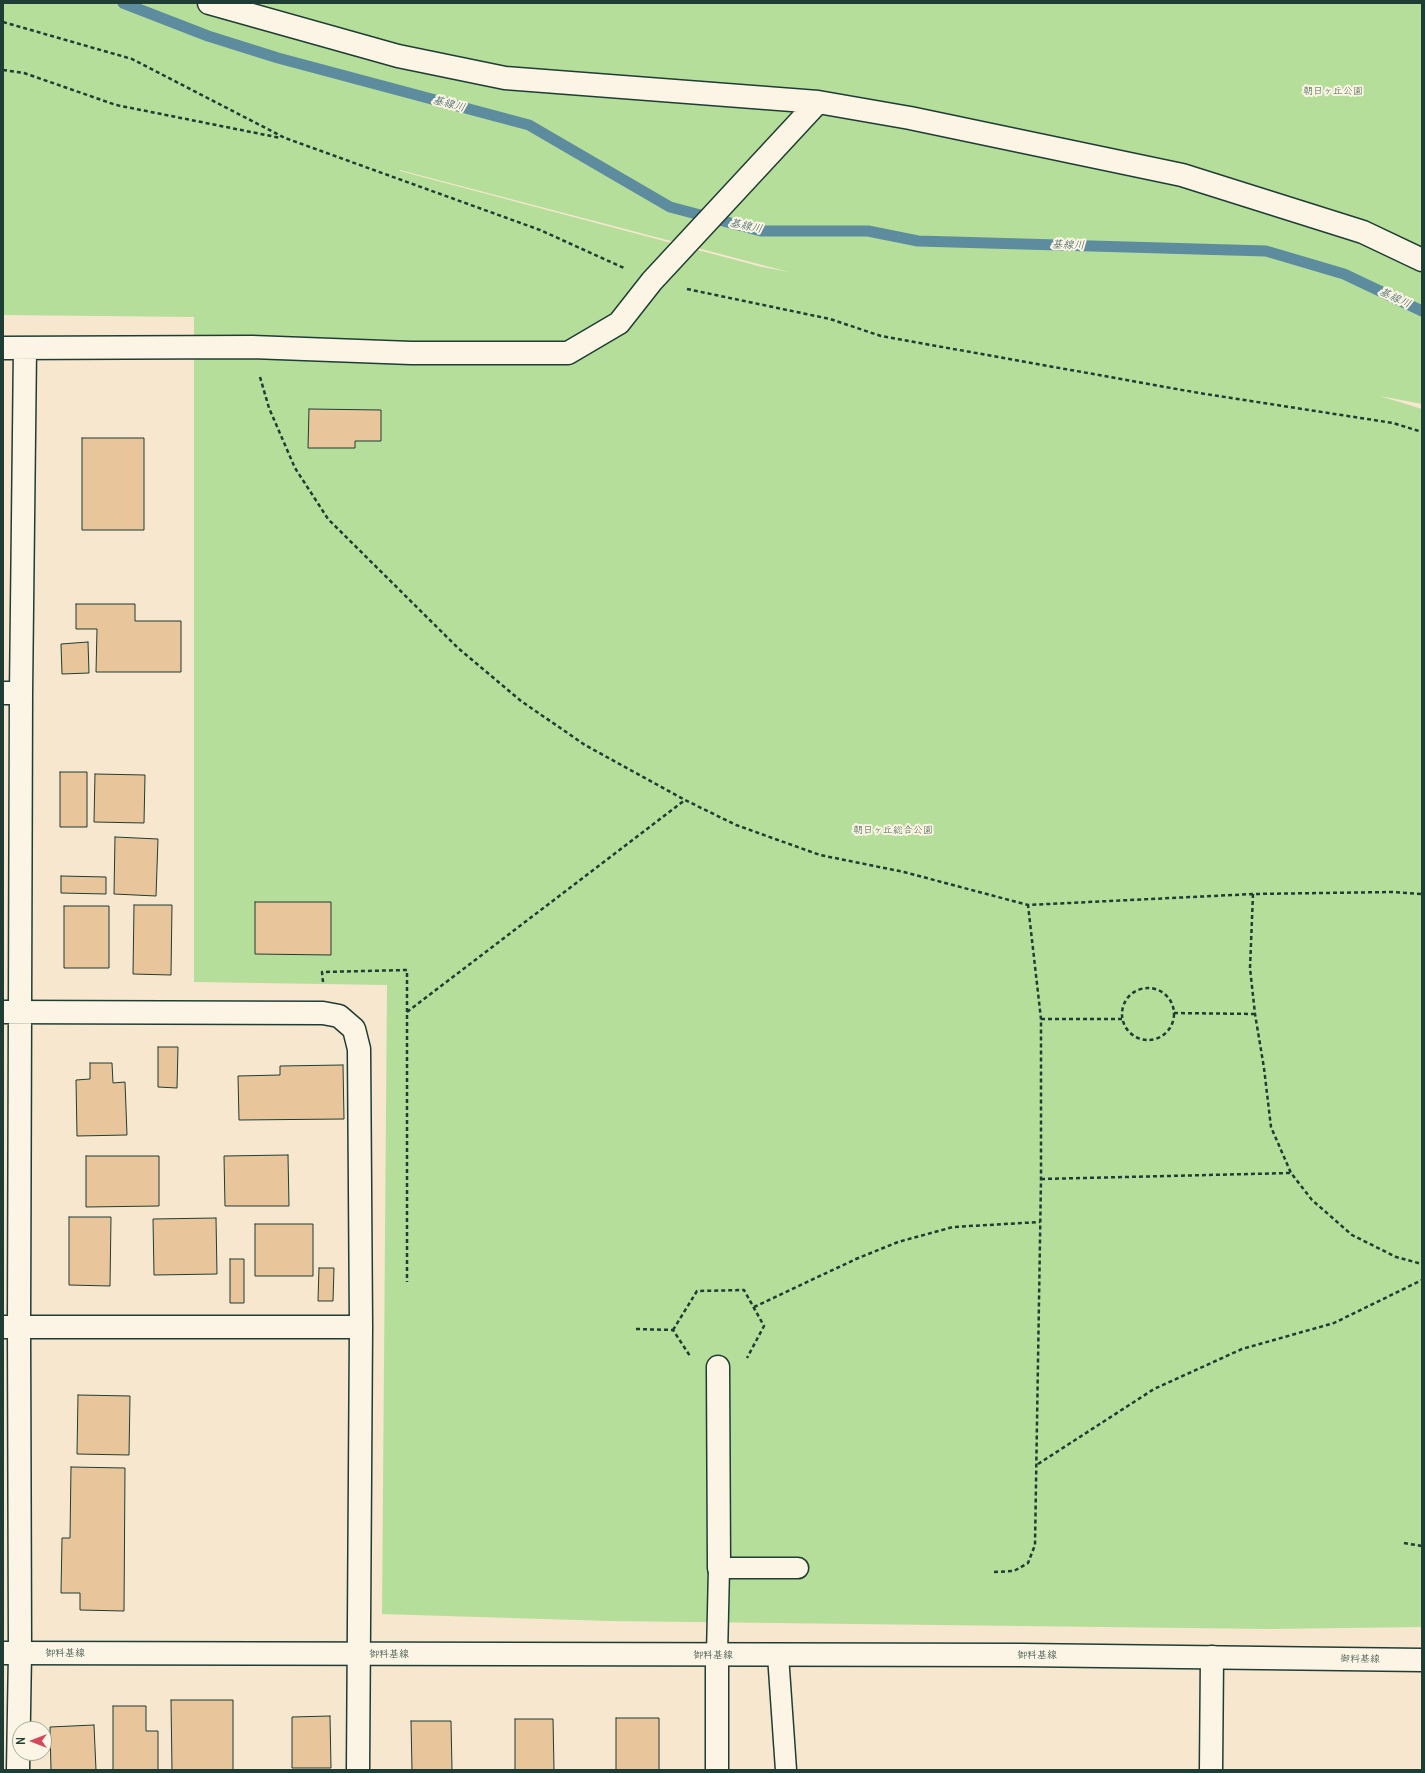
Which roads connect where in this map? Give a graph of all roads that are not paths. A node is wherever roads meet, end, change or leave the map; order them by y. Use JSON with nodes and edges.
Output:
{"nodes":[{"id":1,"x":209,"y":3,"type":"edge"},
{"id":2,"x":818,"y":102,"type":"junction"},
{"id":3,"x":1422,"y":260,"type":"edge"},
{"id":4,"x":3,"y":348,"type":"edge"},
{"id":5,"x":25,"y":348,"type":"junction"},
{"id":6,"x":12,"y":693,"type":"edge"},
{"id":7,"x":12,"y":1012,"type":"edge"},
{"id":8,"x":11,"y":1327,"type":"edge"},
{"id":9,"x":361,"y":1327,"type":"junction"},
{"id":10,"x":718,"y":1367,"type":"road end"},
{"id":11,"x":718,"y":1568,"type":"junction"},
{"id":12,"x":798,"y":1568,"type":"dead end"},
{"id":13,"x":12,"y":1653,"type":"edge"},
{"id":14,"x":359,"y":1654,"type":"junction"},
{"id":15,"x":778,"y":1655,"type":"junction"},
{"id":16,"x":717,"y":1656,"type":"junction"},
{"id":17,"x":1212,"y":1657,"type":"junction"},
{"id":18,"x":1422,"y":1660,"type":"edge"},
{"id":19,"x":18,"y":1770,"type":"edge"},
{"id":20,"x":358,"y":1770,"type":"edge"},
{"id":21,"x":717,"y":1770,"type":"edge"},
{"id":22,"x":786,"y":1770,"type":"edge"},
{"id":23,"x":1211,"y":1770,"type":"edge"}],
"edges":[{"from":1,"to":2,"type":"street"},
{"from":2,"to":3,"type":"street"},
{"from":2,"to":5,"type":"street"},
{"from":4,"to":5,"type":"street"},
{"from":5,"to":6,"type":"street"},
{"from":6,"to":7,"type":"street"},
{"from":7,"to":8,"type":"street"},
{"from":7,"to":9,"type":"street"},
{"from":8,"to":9,"type":"street"},
{"from":8,"to":13,"type":"street"},
{"from":9,"to":14,"type":"street"},
{"from":10,"to":11,"type":"street"},
{"from":11,"to":12,"type":"lane"},
{"from":11,"to":16,"type":"lane"},
{"from":13,"to":14,"type":"street","name":"御料基線"},
{"from":13,"to":19,"type":"street"},
{"from":14,"to":16,"type":"street","name":"御料基線"},
{"from":14,"to":20,"type":"street"},
{"from":15,"to":16,"type":"street","name":"御料基線"},
{"from":15,"to":17,"type":"street","name":"御料基線"},
{"from":15,"to":22,"type":"lane"},
{"from":16,"to":21,"type":"street"},
{"from":17,"to":18,"type":"street","name":"御料基線"},
{"from":17,"to":23,"type":"street"}]}
